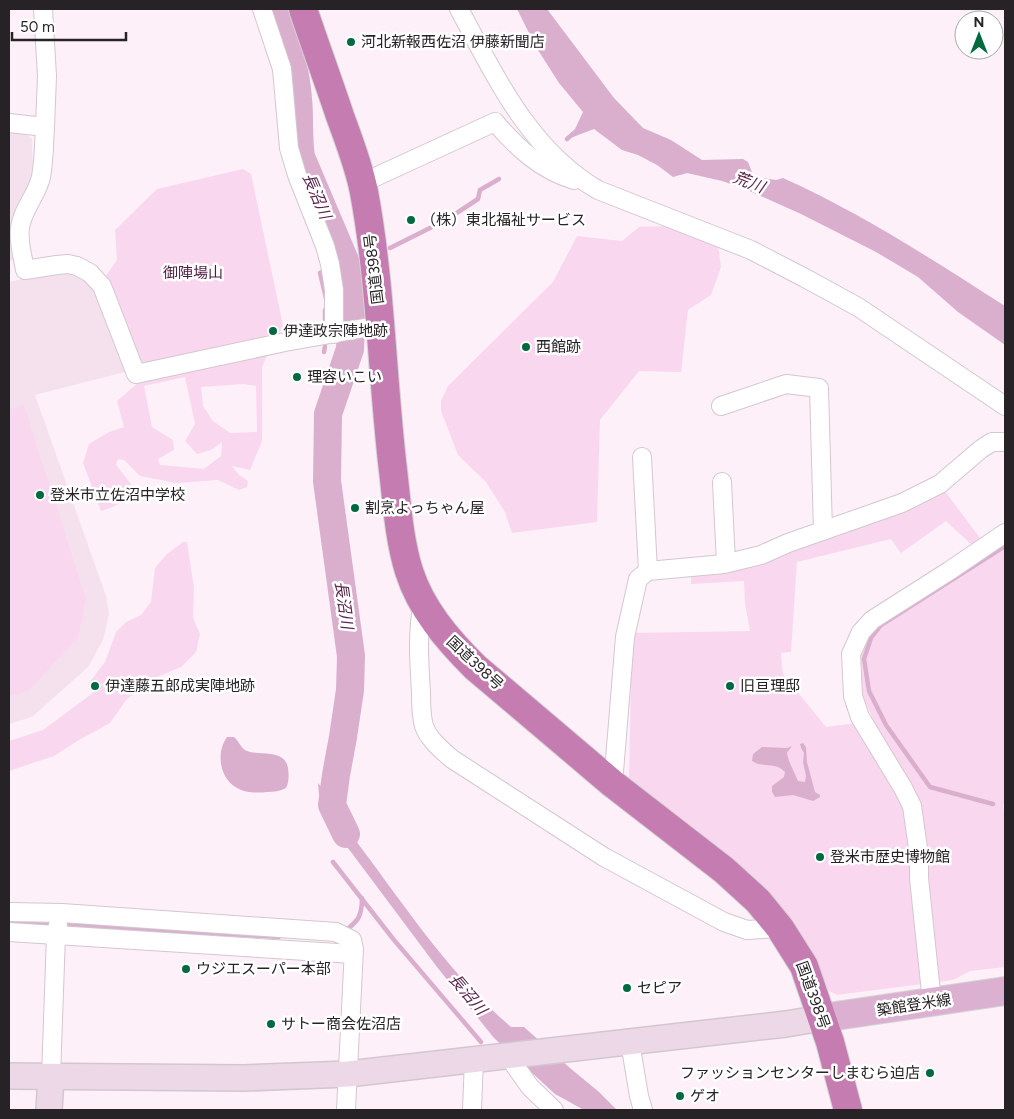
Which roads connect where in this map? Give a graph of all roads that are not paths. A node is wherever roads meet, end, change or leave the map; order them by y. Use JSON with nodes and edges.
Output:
{"nodes":[{"id":1,"x":43,"y":9,"type":"edge"},
{"id":2,"x":262,"y":9,"type":"edge"},
{"id":3,"x":303,"y":9,"type":"edge"},
{"id":4,"x":460,"y":9,"type":"edge"},
{"id":5,"x":9,"y":124,"type":"edge"},
{"id":6,"x":45,"y":127,"type":"junction"},
{"id":7,"x":373,"y":178,"type":"dead end"},
{"id":8,"x":581,"y":180,"type":"junction"},
{"id":9,"x":371,"y":328,"type":"junction"},
{"id":10,"x":336,"y":334,"type":"junction"},
{"id":11,"x":721,"y":406,"type":"dead end"},
{"id":12,"x":1005,"y":406,"type":"edge"},
{"id":13,"x":1005,"y":442,"type":"edge"},
{"id":14,"x":642,"y":457,"type":"dead end"},
{"id":15,"x":722,"y":482,"type":"dead end"},
{"id":16,"x":823,"y":531,"type":"junction"},
{"id":17,"x":1005,"y":532,"type":"edge"},
{"id":18,"x":726,"y":563,"type":"junction"},
{"id":19,"x":648,"y":571,"type":"junction"},
{"id":20,"x":423,"y":602,"type":"junction"},
{"id":21,"x":613,"y":784,"type":"junction"},
{"id":22,"x":9,"y":912,"type":"edge"},
{"id":23,"x":62,"y":913,"type":"junction"},
{"id":24,"x":780,"y":928,"type":"junction"},
{"id":25,"x":9,"y":932,"type":"edge"},
{"id":26,"x":56,"y":935,"type":"junction"},
{"id":27,"x":353,"y":947,"type":"junction"},
{"id":28,"x":1005,"y":990,"type":"edge"},
{"id":29,"x":932,"y":1002,"type":"junction"},
{"id":30,"x":822,"y":1018,"type":"junction"},
{"id":31,"x":630,"y":1042,"type":"junction"},
{"id":32,"x":508,"y":1056,"type":"junction"},
{"id":33,"x":474,"y":1060,"type":"junction"},
{"id":34,"x":348,"y":1074,"type":"junction"},
{"id":35,"x":9,"y":1076,"type":"edge"},
{"id":36,"x":51,"y":1077,"type":"junction"},
{"id":37,"x":49,"y":1110,"type":"edge"},
{"id":38,"x":346,"y":1110,"type":"edge"},
{"id":39,"x":472,"y":1110,"type":"edge"},
{"id":40,"x":554,"y":1110,"type":"edge"},
{"id":41,"x":643,"y":1110,"type":"edge"},
{"id":42,"x":848,"y":1110,"type":"edge"}],
"edges":[{"from":1,"to":6,"type":"street"},
{"from":2,"to":10,"type":"street"},
{"from":3,"to":9,"type":"highway","name":"国道398号"},
{"from":4,"to":8,"type":"street"},
{"from":5,"to":6,"type":"street"},
{"from":6,"to":10,"type":"street"},
{"from":7,"to":8,"type":"street"},
{"from":8,"to":12,"type":"street"},
{"from":9,"to":10,"type":"street"},
{"from":9,"to":20,"type":"highway","name":"国道398号"},
{"from":11,"to":16,"type":"street"},
{"from":13,"to":16,"type":"street"},
{"from":14,"to":19,"type":"street"},
{"from":15,"to":18,"type":"street"},
{"from":16,"to":18,"type":"street"},
{"from":17,"to":29,"type":"street"},
{"from":18,"to":19,"type":"street"},
{"from":19,"to":21,"type":"street"},
{"from":20,"to":21,"type":"highway","name":"国道398号"},
{"from":20,"to":24,"type":"street"},
{"from":21,"to":24,"type":"highway","name":"国道398号"},
{"from":22,"to":23,"type":"street"},
{"from":23,"to":26,"type":"street"},
{"from":23,"to":27,"type":"street"},
{"from":24,"to":30,"type":"highway","name":"国道398号"},
{"from":25,"to":26,"type":"street"},
{"from":26,"to":27,"type":"street"},
{"from":26,"to":36,"type":"street"},
{"from":27,"to":34,"type":"street"},
{"from":28,"to":29,"type":"main road","name":"築館登米線"},
{"from":29,"to":30,"type":"main road","name":"築館登米線"},
{"from":30,"to":31,"type":"street"},
{"from":30,"to":42,"type":"highway","name":"国道398号"},
{"from":31,"to":32,"type":"street"},
{"from":31,"to":41,"type":"street"},
{"from":32,"to":33,"type":"street"},
{"from":32,"to":40,"type":"street"},
{"from":33,"to":34,"type":"street"},
{"from":33,"to":39,"type":"street"},
{"from":34,"to":36,"type":"street"},
{"from":34,"to":38,"type":"street"},
{"from":35,"to":36,"type":"street"},
{"from":36,"to":37,"type":"street"}]}
